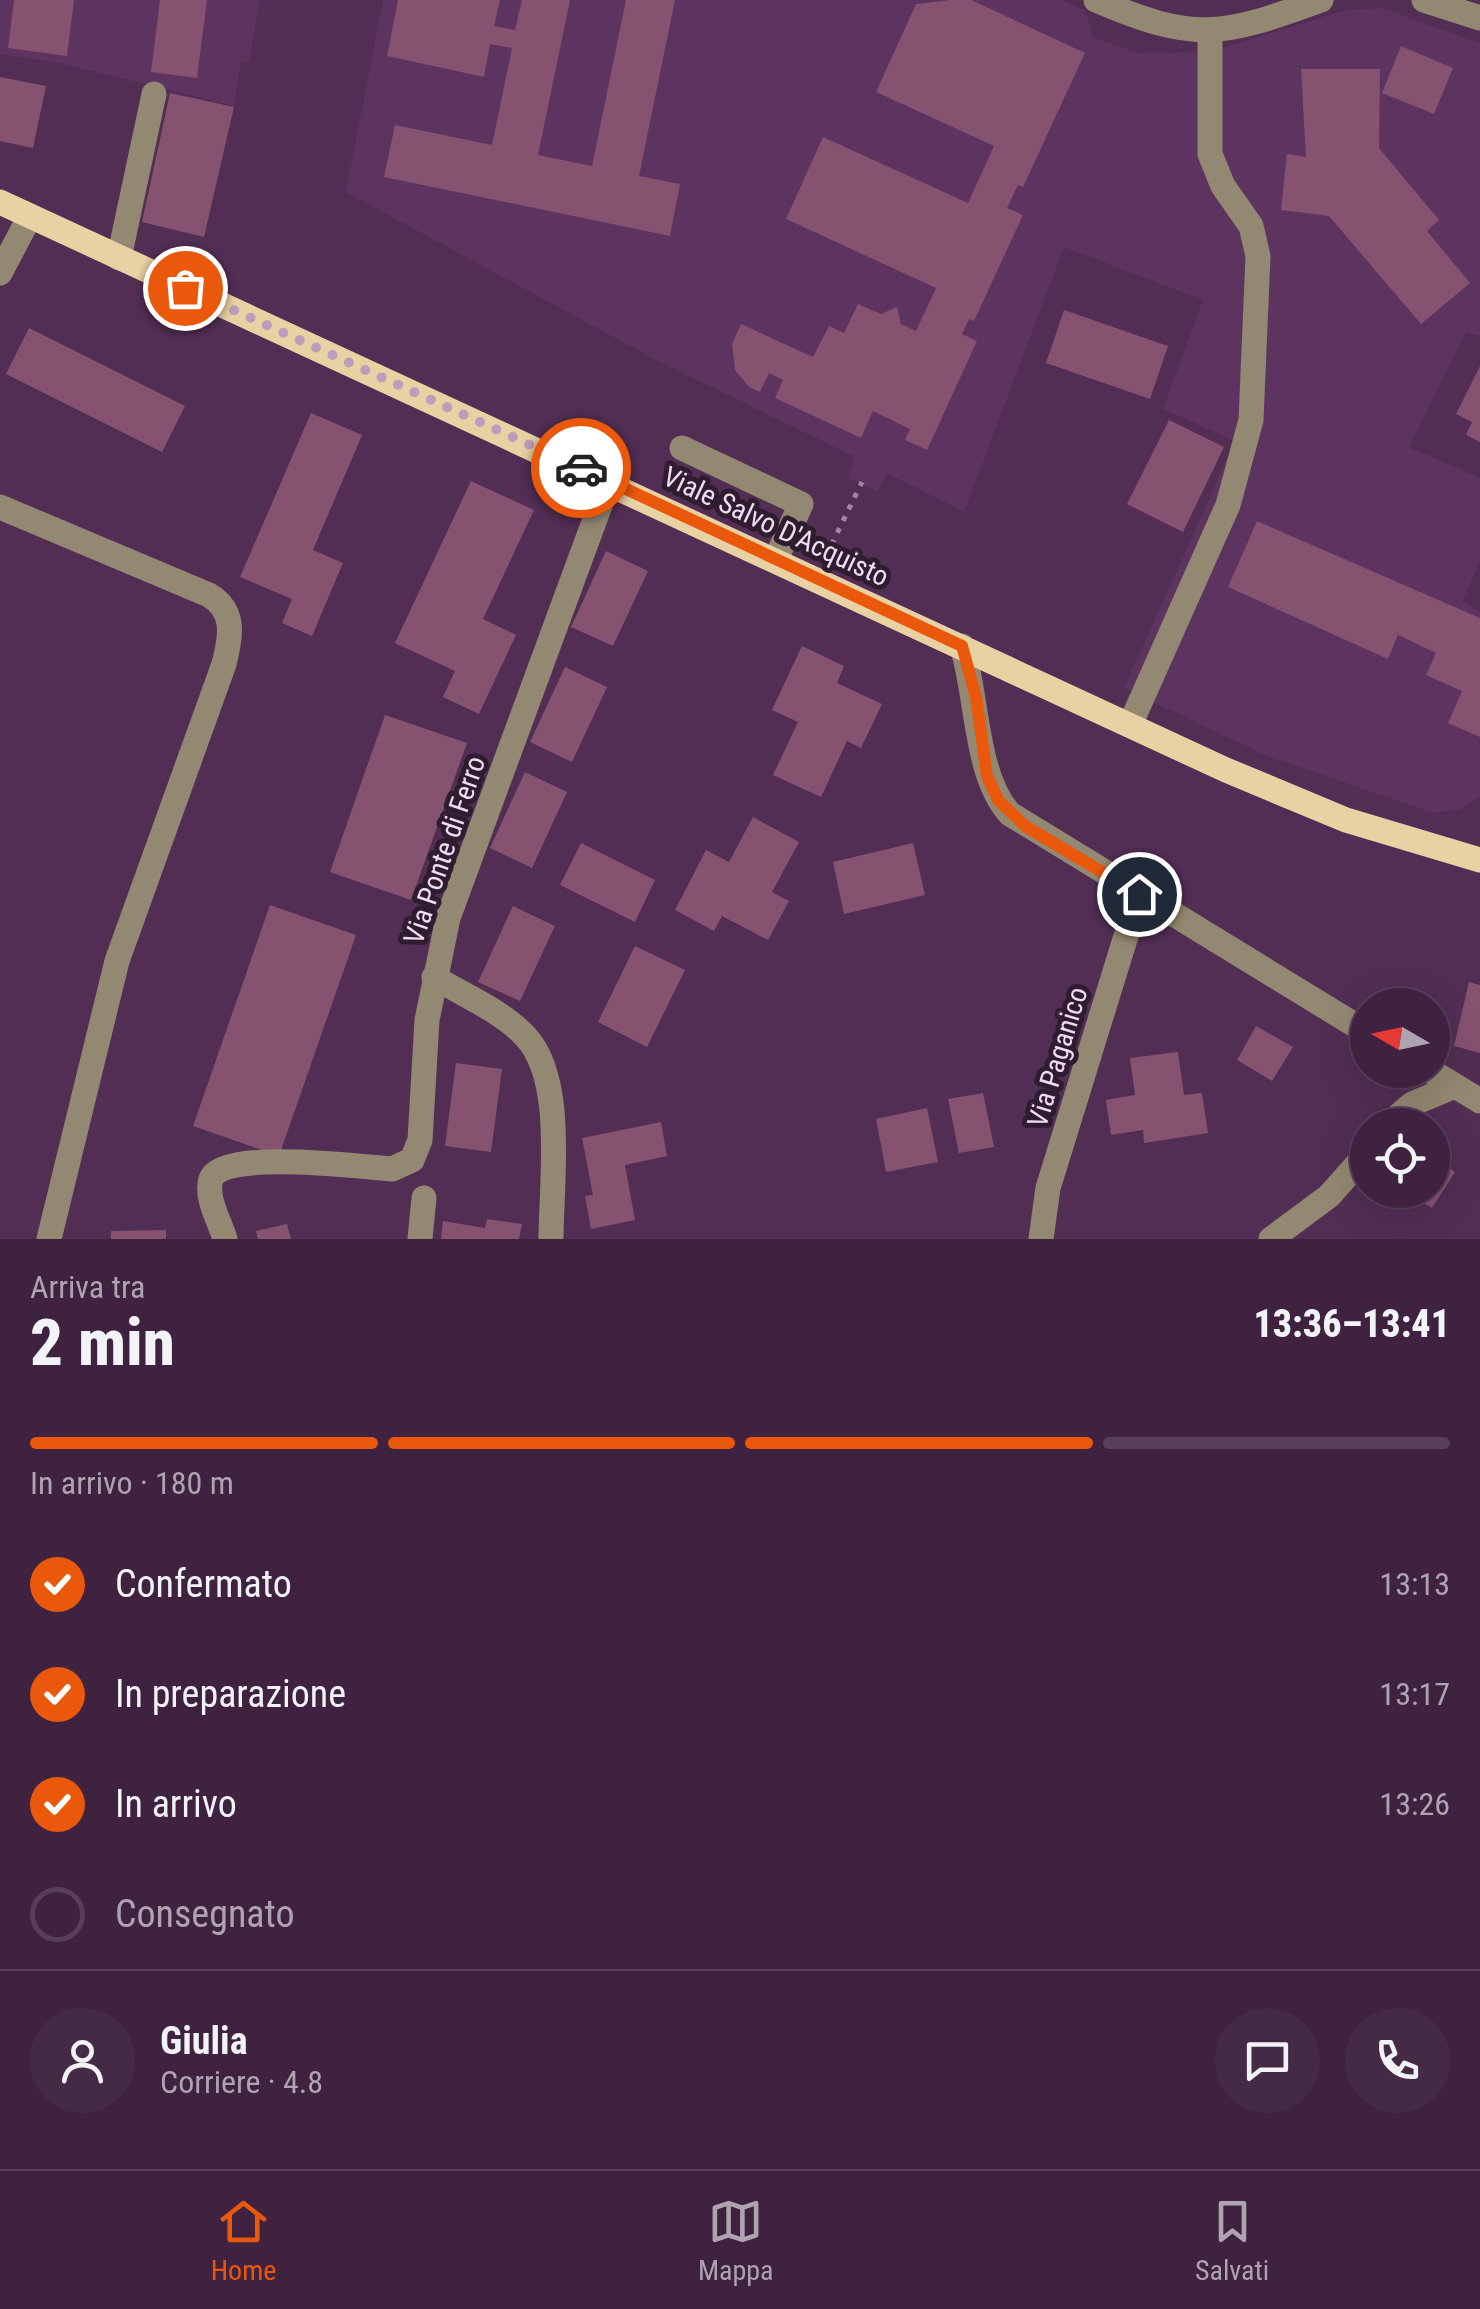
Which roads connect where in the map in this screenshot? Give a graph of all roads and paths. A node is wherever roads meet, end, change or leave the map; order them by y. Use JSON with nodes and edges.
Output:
{"nodes":[{"id":1,"x":1096,"y":0,"type":"edge"},
{"id":2,"x":1321,"y":0,"type":"edge"},
{"id":3,"x":1424,"y":0,"type":"edge"},
{"id":4,"x":1480,"y":18,"type":"edge"},
{"id":5,"x":1210,"y":32,"type":"junction"},
{"id":6,"x":154,"y":94,"type":"dead end"},
{"id":7,"x":0,"y":202,"type":"edge"},
{"id":8,"x":30,"y":216,"type":"junction"},
{"id":9,"x":119,"y":258,"type":"junction"},
{"id":10,"x":0,"y":273,"type":"edge"},
{"id":11,"x":682,"y":448,"type":"dead end"},
{"id":12,"x":609,"y":481,"type":"junction"},
{"id":13,"x":862,"y":482,"type":"dead end"},
{"id":14,"x":0,"y":506,"type":"edge"},
{"id":15,"x":776,"y":559,"type":"junction"},
{"id":16,"x":816,"y":578,"type":"junction"},
{"id":17,"x":962,"y":646,"type":"junction"},
{"id":18,"x":1130,"y":725,"type":"junction"},
{"id":19,"x":1480,"y":860,"type":"edge"},
{"id":20,"x":1139,"y":894,"type":"junction"},
{"id":21,"x":434,"y":978,"type":"junction"},
{"id":22,"x":1350,"y":1021,"type":"edge"},
{"id":23,"x":1450,"y":1083,"type":"edge"},
{"id":24,"x":1455,"y":1086,"type":"junction"},
{"id":25,"x":1480,"y":1101,"type":"edge"},
{"id":26,"x":1407,"y":1108,"type":"edge"},
{"id":27,"x":1350,"y":1172,"type":"edge"},
{"id":28,"x":424,"y":1198,"type":"dead end"},
{"id":29,"x":49,"y":1239,"type":"edge"},
{"id":30,"x":225,"y":1239,"type":"edge"},
{"id":31,"x":420,"y":1239,"type":"edge"},
{"id":32,"x":550,"y":1239,"type":"edge"},
{"id":33,"x":1041,"y":1239,"type":"edge"},
{"id":34,"x":1272,"y":1239,"type":"edge"}],
"edges":[{"from":1,"to":5,"type":"street"},
{"from":2,"to":5,"type":"street"},
{"from":3,"to":4,"type":"street"},
{"from":5,"to":18,"type":"street"},
{"from":6,"to":9,"type":"street"},
{"from":7,"to":8,"type":"main road","name":"Viale Salvo D'Acquisto"},
{"from":8,"to":9,"type":"main road","name":"Viale Salvo D'Acquisto"},
{"from":8,"to":10,"type":"street"},
{"from":9,"to":12,"type":"main road","name":"Viale Salvo D'Acquisto"},
{"from":11,"to":15,"type":"street"},
{"from":12,"to":15,"type":"main road","name":"Viale Salvo D'Acquisto"},
{"from":12,"to":21,"type":"street","name":"Via Ponte di Ferro"},
{"from":13,"to":16,"type":"path"},
{"from":14,"to":29,"type":"street"},
{"from":15,"to":16,"type":"main road","name":"Viale Salvo D'Acquisto"},
{"from":16,"to":17,"type":"main road","name":"Viale Salvo D'Acquisto"},
{"from":17,"to":18,"type":"main road","name":"Viale Salvo D'Acquisto"},
{"from":17,"to":20,"type":"street"},
{"from":18,"to":19,"type":"main road","name":"Viale Salvo D'Acquisto"},
{"from":20,"to":22,"type":"street"},
{"from":20,"to":33,"type":"street","name":"Via Paganico"},
{"from":21,"to":30,"type":"street","name":"Via Ponte di Ferro"},
{"from":21,"to":32,"type":"street"},
{"from":23,"to":24,"type":"street"},
{"from":24,"to":25,"type":"street"},
{"from":24,"to":26,"type":"street"},
{"from":27,"to":34,"type":"street"},
{"from":28,"to":31,"type":"street"}]}
